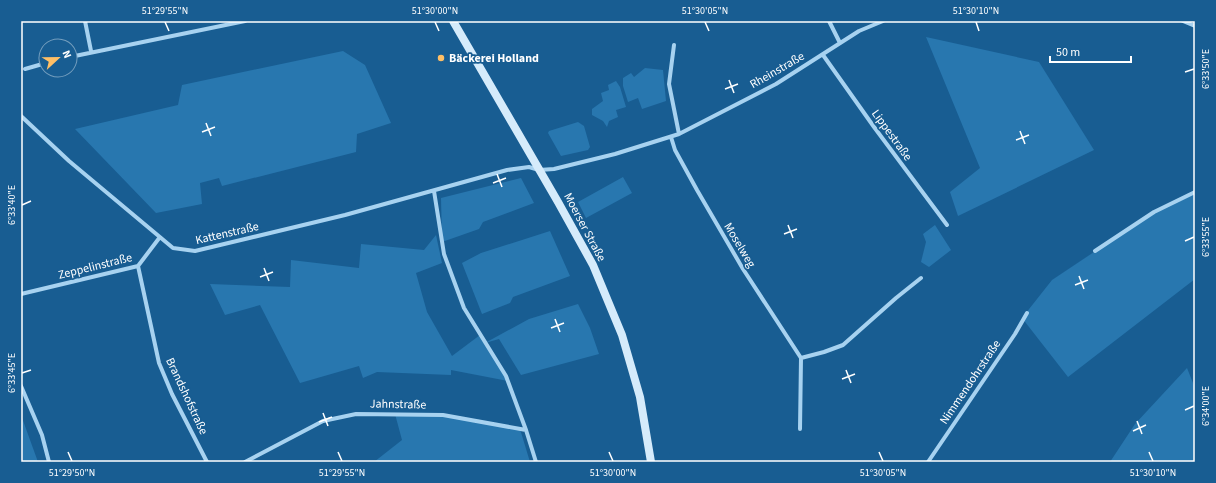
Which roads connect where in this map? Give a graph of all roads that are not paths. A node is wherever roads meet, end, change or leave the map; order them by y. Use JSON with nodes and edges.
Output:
{"nodes":[{"id":1,"x":85,"y":21,"type":"edge"},
{"id":2,"x":245,"y":21,"type":"edge"},
{"id":3,"x":453,"y":21,"type":"edge"},
{"id":4,"x":829,"y":21,"type":"edge"},
{"id":5,"x":884,"y":21,"type":"edge"},
{"id":6,"x":1183,"y":21,"type":"edge"},
{"id":7,"x":1195,"y":26,"type":"edge"},
{"id":8,"x":840,"y":43,"type":"junction"},
{"id":9,"x":674,"y":45,"type":"dead end"},
{"id":10,"x":91,"y":51,"type":"junction"},
{"id":11,"x":78,"y":55,"type":"edge"},
{"id":12,"x":823,"y":55,"type":"junction"},
{"id":13,"x":38,"y":65,"type":"edge"},
{"id":14,"x":25,"y":69,"type":"dead end"},
{"id":15,"x":21,"y":116,"type":"edge"},
{"id":16,"x":679,"y":134,"type":"junction"},
{"id":17,"x":671,"y":136,"type":"junction"},
{"id":18,"x":539,"y":170,"type":"junction"},
{"id":19,"x":434,"y":191,"type":"junction"},
{"id":20,"x":1195,"y":192,"type":"edge"},
{"id":21,"x":946,"y":225,"type":"dead end"},
{"id":22,"x":160,"y":237,"type":"junction"},
{"id":23,"x":1095,"y":251,"type":"dead end"},
{"id":24,"x":138,"y":266,"type":"junction"},
{"id":25,"x":922,"y":278,"type":"dead end"},
{"id":26,"x":21,"y":294,"type":"edge"},
{"id":27,"x":1027,"y":313,"type":"dead end"},
{"id":28,"x":801,"y":358,"type":"junction"},
{"id":29,"x":21,"y":386,"type":"edge"},
{"id":30,"x":800,"y":429,"type":"dead end"},
{"id":31,"x":526,"y":430,"type":"junction"},
{"id":32,"x":49,"y":462,"type":"edge"},
{"id":33,"x":207,"y":462,"type":"edge"},
{"id":34,"x":245,"y":462,"type":"edge"},
{"id":35,"x":536,"y":462,"type":"edge"},
{"id":36,"x":651,"y":462,"type":"edge"},
{"id":37,"x":928,"y":462,"type":"edge"}],
"edges":[{"from":1,"to":10,"type":"street"},
{"from":2,"to":10,"type":"street"},
{"from":3,"to":18,"type":"street","name":"Moerser Straße"},
{"from":4,"to":8,"type":"street"},
{"from":5,"to":8,"type":"street","name":"Rheinstraße"},
{"from":6,"to":7,"type":"street"},
{"from":8,"to":12,"type":"street","name":"Rheinstraße"},
{"from":9,"to":16,"type":"street"},
{"from":10,"to":11,"type":"street"},
{"from":12,"to":16,"type":"street","name":"Rheinstraße"},
{"from":12,"to":21,"type":"street","name":"Lippestraße"},
{"from":13,"to":14,"type":"street"},
{"from":15,"to":22,"type":"street","name":"Kattenstraße"},
{"from":16,"to":17,"type":"street","name":"Rheinstraße"},
{"from":17,"to":18,"type":"street","name":"Rheinstraße"},
{"from":17,"to":28,"type":"street","name":"Moselweg"},
{"from":18,"to":19,"type":"street","name":"Kattenstraße"},
{"from":18,"to":36,"type":"street","name":"Moerser Straße"},
{"from":19,"to":22,"type":"street","name":"Kattenstraße"},
{"from":19,"to":31,"type":"street"},
{"from":20,"to":23,"type":"street"},
{"from":22,"to":24,"type":"street","name":"Zeppelinstraße"},
{"from":24,"to":26,"type":"street","name":"Zeppelinstraße"},
{"from":24,"to":33,"type":"street","name":"Brandshofstraße"},
{"from":25,"to":28,"type":"street"},
{"from":27,"to":37,"type":"street","name":"Nimmendohrstraße"},
{"from":28,"to":30,"type":"street"},
{"from":29,"to":32,"type":"street"},
{"from":31,"to":34,"type":"street","name":"Jahnstraße"},
{"from":31,"to":35,"type":"street"}]}
